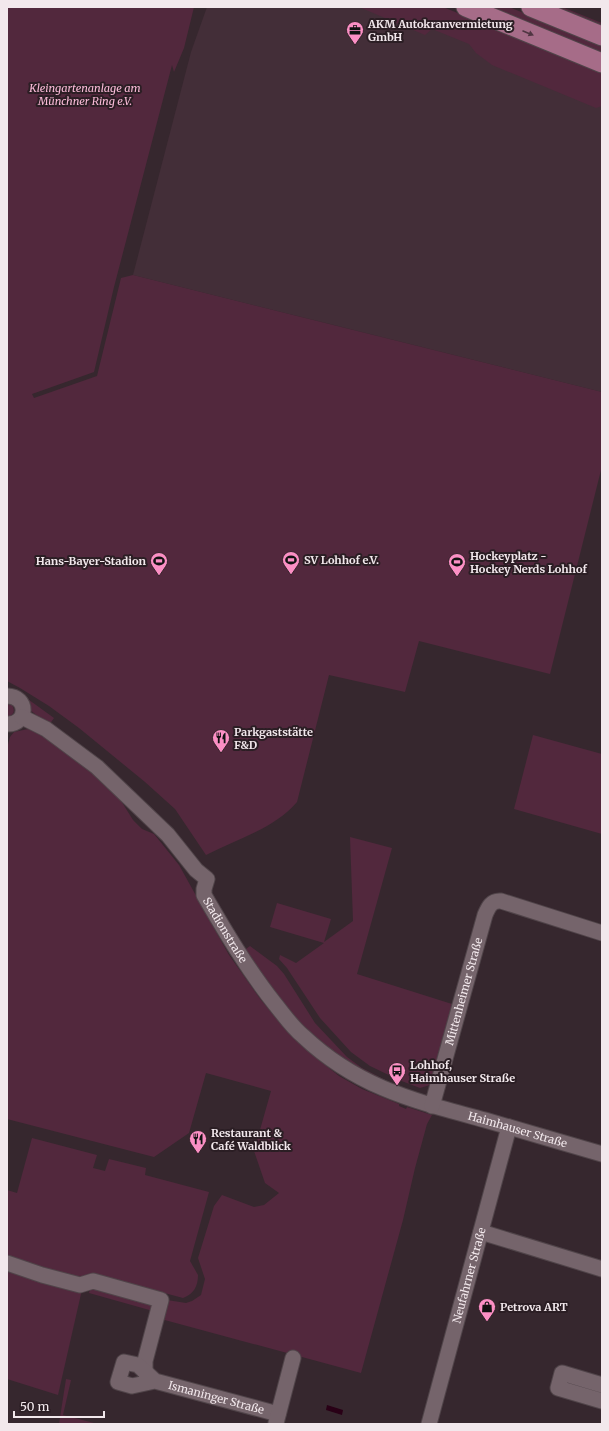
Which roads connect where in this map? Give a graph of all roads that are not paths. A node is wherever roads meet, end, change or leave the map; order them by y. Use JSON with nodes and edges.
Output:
{"nodes":[{"id":1,"x":466,"y":7,"type":"edge"},
{"id":2,"x":531,"y":7,"type":"edge"},
{"id":3,"x":602,"y":36,"type":"edge"},
{"id":4,"x":602,"y":63,"type":"edge"},
{"id":5,"x":7,"y":696,"type":"edge"},
{"id":6,"x":22,"y":717,"type":"junction"},
{"id":7,"x":7,"y":724,"type":"edge"},
{"id":8,"x":602,"y":933,"type":"edge"},
{"id":9,"x":432,"y":1106,"type":"junction"},
{"id":10,"x":509,"y":1127,"type":"junction"},
{"id":11,"x":602,"y":1154,"type":"edge"},
{"id":12,"x":481,"y":1232,"type":"junction"},
{"id":13,"x":7,"y":1263,"type":"edge"},
{"id":14,"x":602,"y":1269,"type":"edge"},
{"id":15,"x":293,"y":1358,"type":"dead end"},
{"id":16,"x":602,"y":1385,"type":"edge"},
{"id":17,"x":602,"y":1401,"type":"edge"},
{"id":18,"x":277,"y":1419,"type":"edge"},
{"id":19,"x":429,"y":1424,"type":"edge"}],
"edges":[{"from":1,"to":4,"type":"main road","one_way":true},
{"from":2,"to":3,"type":"main road"},
{"from":5,"to":6,"type":"street"},
{"from":6,"to":7,"type":"street"},
{"from":6,"to":9,"type":"street","name":"Stadionstraße"},
{"from":8,"to":9,"type":"street","name":"Mittenheimer Straße"},
{"from":9,"to":10,"type":"street","name":"Haimhauser Straße"},
{"from":10,"to":11,"type":"street","name":"Haimhauser Straße"},
{"from":10,"to":12,"type":"street","name":"Neufahrner Straße"},
{"from":12,"to":14,"type":"street"},
{"from":12,"to":19,"type":"street","name":"Neufahrner Straße"},
{"from":13,"to":18,"type":"street","name":"Ismaninger Straße"},
{"from":15,"to":18,"type":"street","name":"Ismaninger Straße"},
{"from":16,"to":17,"type":"street"}]}
